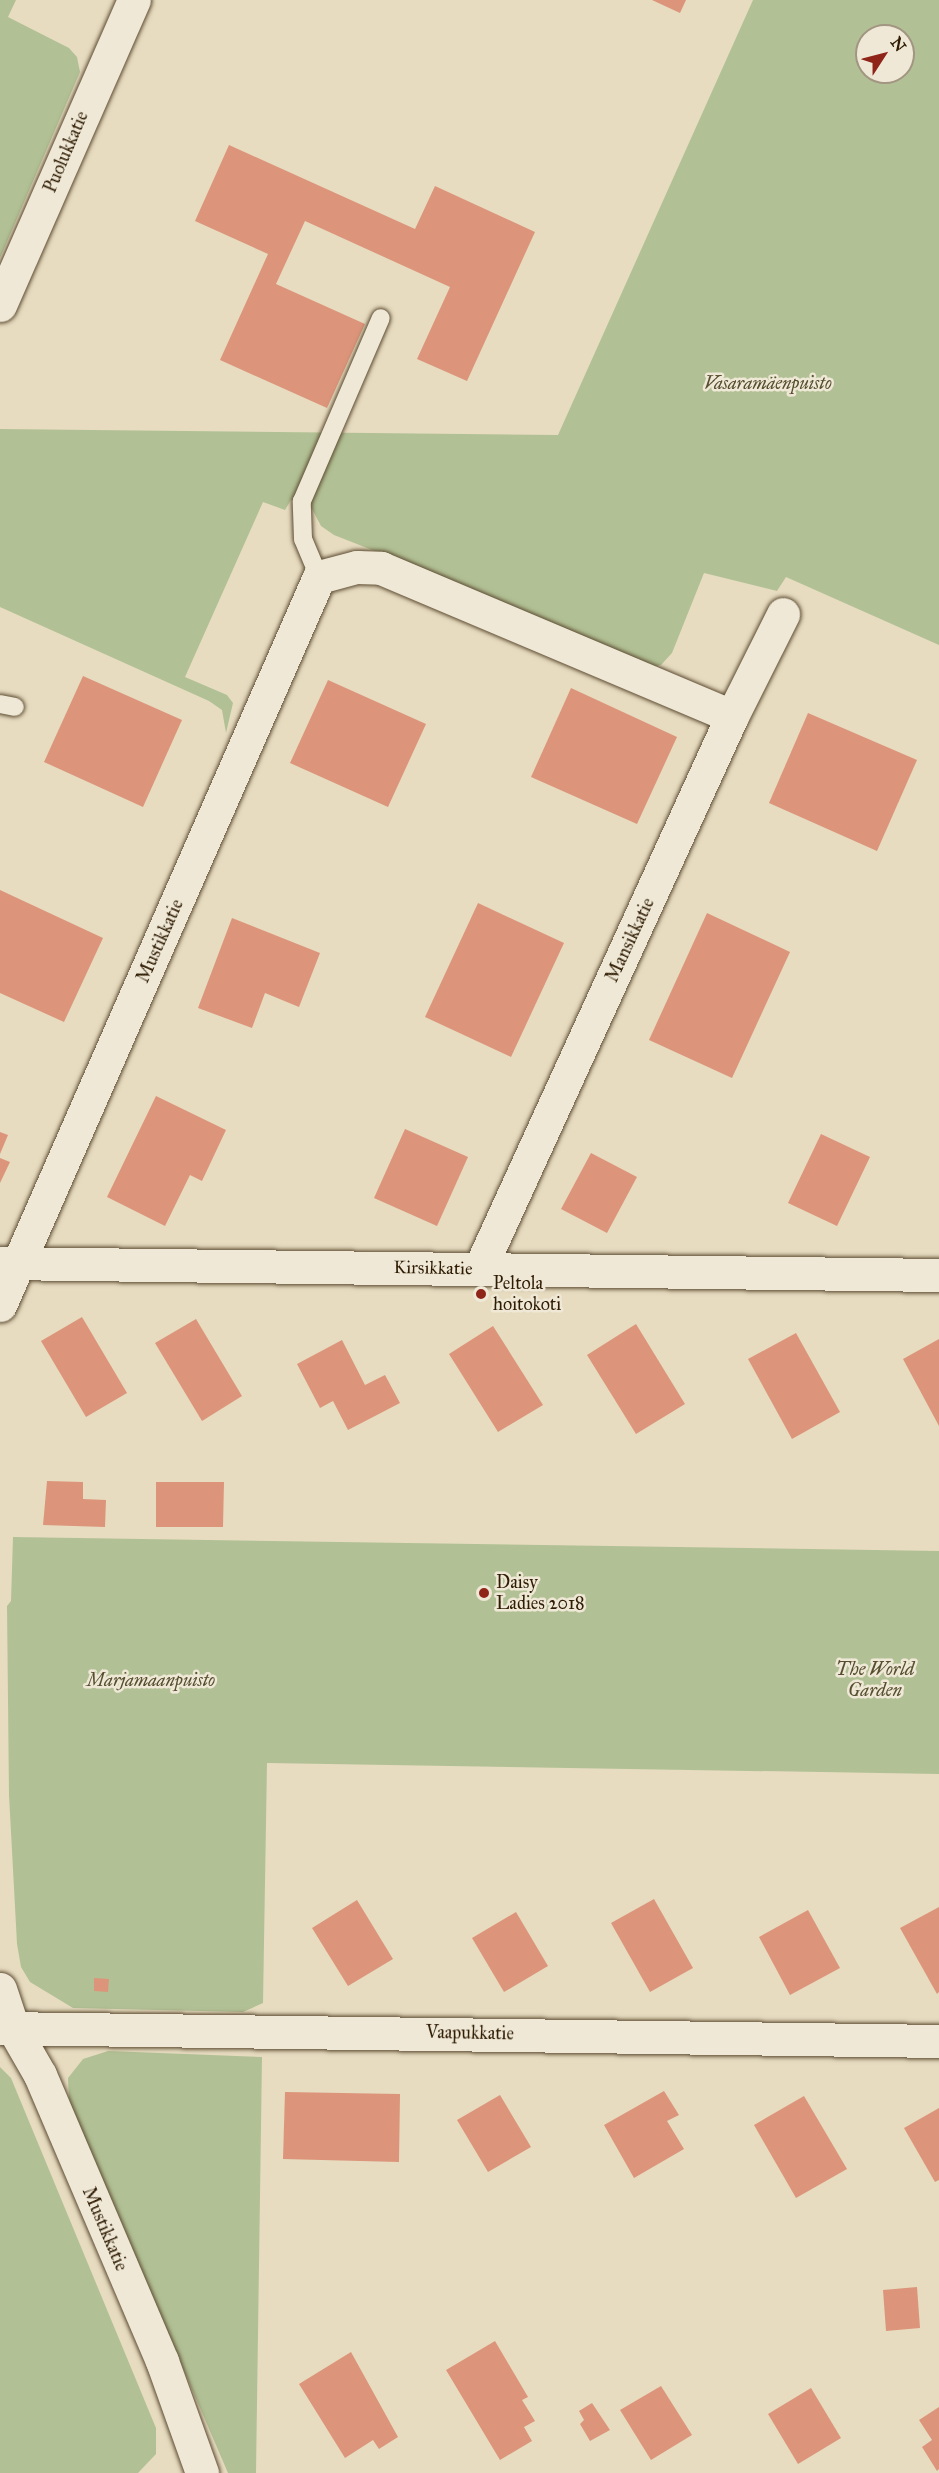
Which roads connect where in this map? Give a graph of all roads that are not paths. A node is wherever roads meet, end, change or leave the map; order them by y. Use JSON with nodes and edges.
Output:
{"nodes":[{"id":1,"x":134,"y":0,"type":"edge"},
{"id":2,"x":0,"y":305,"type":"edge"},
{"id":3,"x":381,"y":318,"type":"dead end"},
{"id":4,"x":319,"y":577,"type":"junction"},
{"id":5,"x":783,"y":615,"type":"dead end"},
{"id":6,"x":732,"y":716,"type":"junction"},
{"id":7,"x":8,"y":1263,"type":"edge"},
{"id":8,"x":480,"y":1268,"type":"junction"},
{"id":9,"x":939,"y":1275,"type":"edge"},
{"id":10,"x":0,"y":1305,"type":"edge"},
{"id":11,"x":0,"y":1989,"type":"edge"},
{"id":12,"x":7,"y":2028,"type":"edge"},
{"id":13,"x":939,"y":2041,"type":"edge"},
{"id":14,"x":202,"y":2473,"type":"edge"}],
"edges":[{"from":1,"to":2,"type":"street","name":"Puolukkatie"},
{"from":3,"to":4,"type":"lane"},
{"from":4,"to":6,"type":"street"},
{"from":4,"to":7,"type":"street","name":"Mustikkatie"},
{"from":5,"to":6,"type":"street","name":"Mansikkatie"},
{"from":6,"to":8,"type":"street","name":"Mansikkatie"},
{"from":7,"to":8,"type":"street","name":"Kirsikkatie"},
{"from":7,"to":10,"type":"street","name":"Mustikkatie"},
{"from":8,"to":9,"type":"street","name":"Kirsikkatie"},
{"from":11,"to":12,"type":"street","name":"Mustikkatie"},
{"from":12,"to":13,"type":"street","name":"Vaapukkatie"},
{"from":12,"to":14,"type":"street","name":"Mustikkatie"}]}
